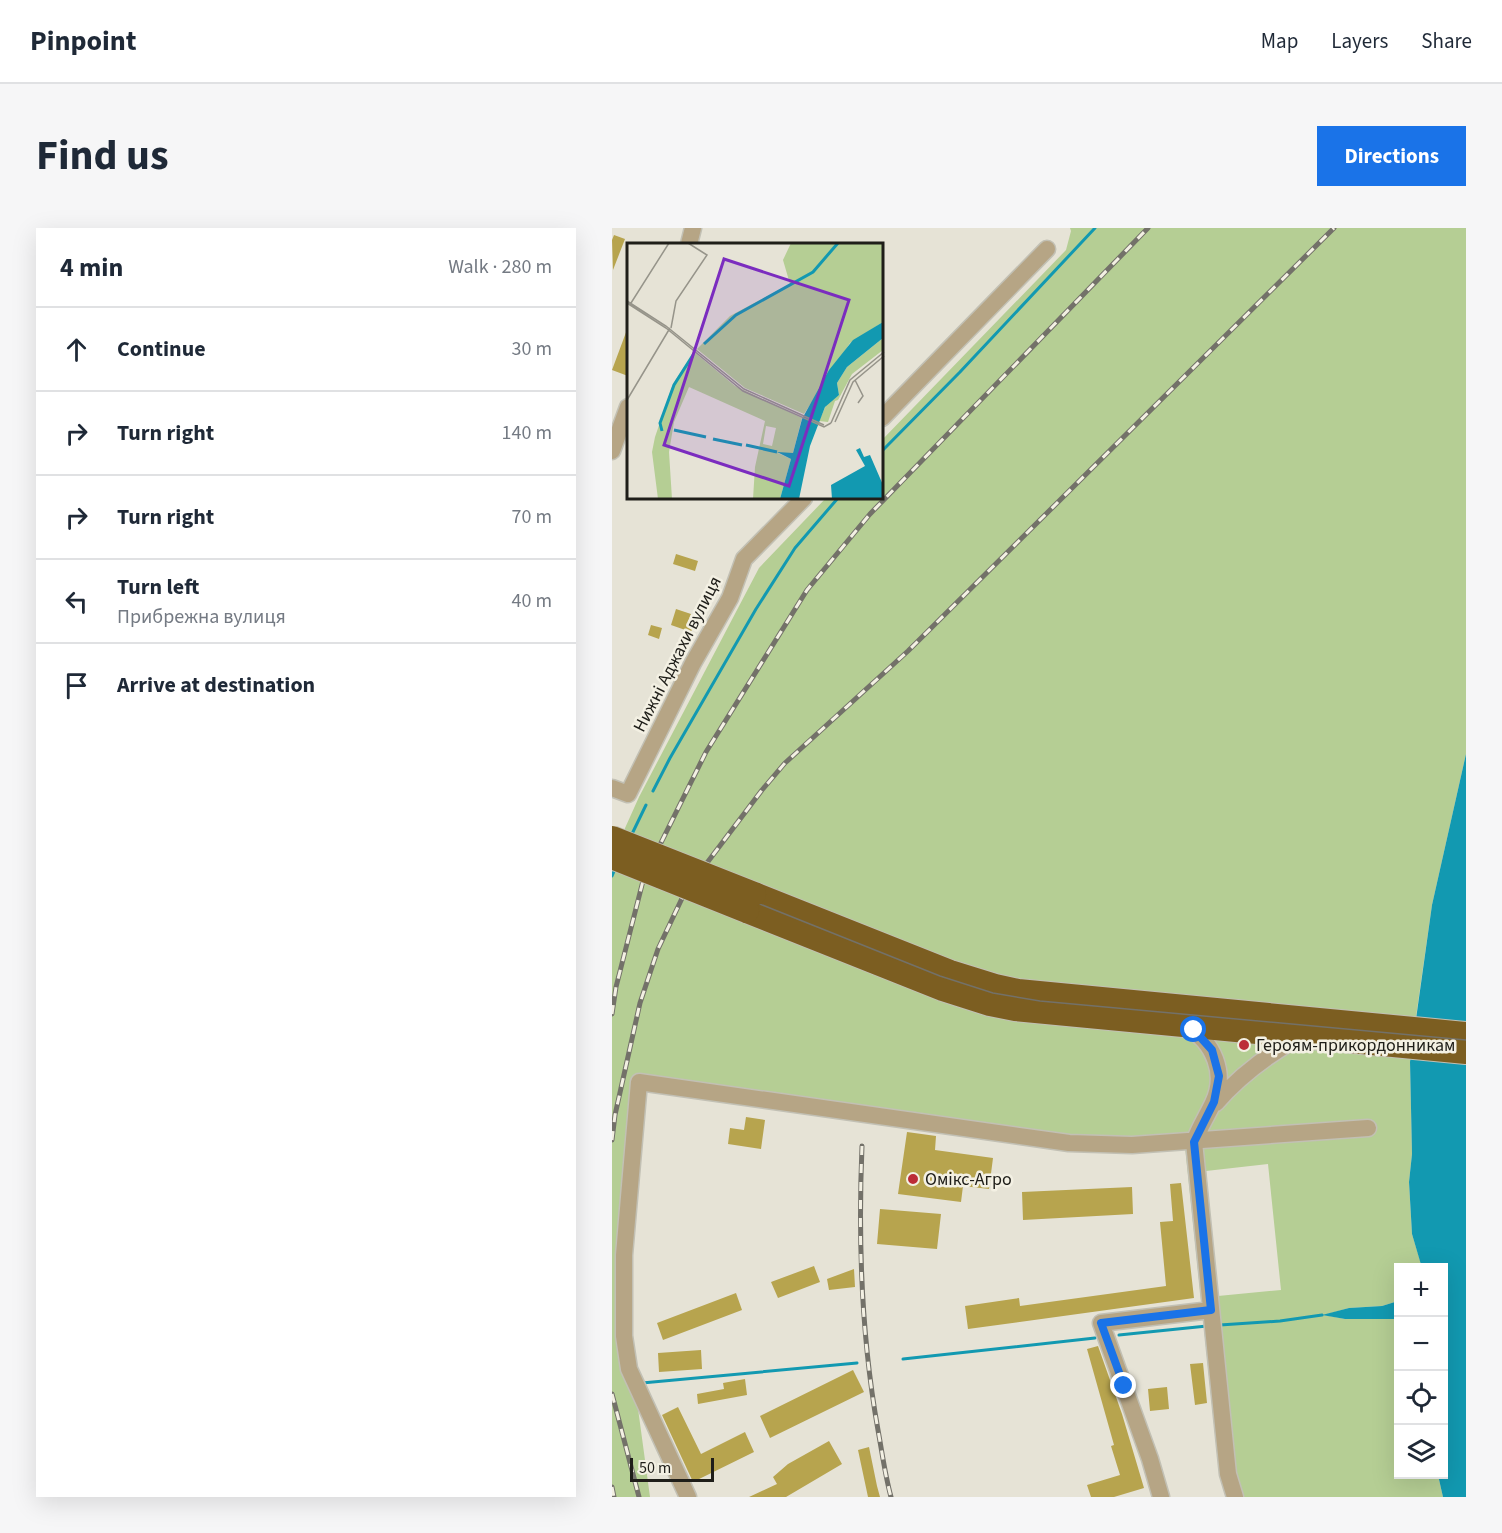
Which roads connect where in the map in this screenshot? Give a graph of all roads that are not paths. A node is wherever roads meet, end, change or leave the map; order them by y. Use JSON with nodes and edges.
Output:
{"nodes":[{"id":1,"x":693,"y":228,"type":"edge"},
{"id":2,"x":689,"y":243,"type":"edge"},
{"id":3,"x":1047,"y":249,"type":"dead end"},
{"id":4,"x":627,"y":410,"type":"edge"},
{"id":5,"x":884,"y":416,"type":"edge"},
{"id":6,"x":612,"y":451,"type":"edge"},
{"id":7,"x":802,"y":500,"type":"edge"},
{"id":8,"x":612,"y":788,"type":"edge"},
{"id":9,"x":612,"y":838,"type":"edge"},
{"id":10,"x":612,"y":858,"type":"edge"},
{"id":11,"x":751,"y":903,"type":"junction"},
{"id":12,"x":939,"y":978,"type":"junction"},
{"id":13,"x":1186,"y":1026,"type":"junction"},
{"id":14,"x":1338,"y":1030,"type":"junction"},
{"id":15,"x":1466,"y":1034,"type":"edge"},
{"id":16,"x":1300,"y":1036,"type":"junction"},
{"id":17,"x":1466,"y":1052,"type":"edge"},
{"id":18,"x":1210,"y":1110,"type":"junction"},
{"id":19,"x":1368,"y":1128,"type":"dead end"},
{"id":20,"x":1194,"y":1142,"type":"junction"},
{"id":21,"x":1212,"y":1313,"type":"junction"},
{"id":22,"x":688,"y":1497,"type":"edge"},
{"id":23,"x":1161,"y":1497,"type":"edge"},
{"id":24,"x":1235,"y":1497,"type":"edge"}],
"edges":[{"from":1,"to":2,"type":"street"},
{"from":3,"to":5,"type":"street"},
{"from":4,"to":6,"type":"street"},
{"from":7,"to":8,"type":"street","name":"Нижні Аджахи вулиця"},
{"from":9,"to":11,"type":"highway","bridge":true},
{"from":10,"to":11,"type":"highway","bridge":true},
{"from":11,"to":12,"type":"highway"},
{"from":12,"to":13,"type":"highway"},
{"from":12,"to":14,"type":"highway"},
{"from":13,"to":16,"type":"highway"},
{"from":13,"to":18,"type":"street"},
{"from":14,"to":15,"type":"highway"},
{"from":14,"to":16,"type":"highway"},
{"from":14,"to":17,"type":"highway"},
{"from":16,"to":18,"type":"street"},
{"from":18,"to":20,"type":"street"},
{"from":19,"to":20,"type":"street"},
{"from":20,"to":21,"type":"street"},
{"from":20,"to":22,"type":"street"},
{"from":21,"to":23,"type":"street"},
{"from":21,"to":24,"type":"street"}]}
